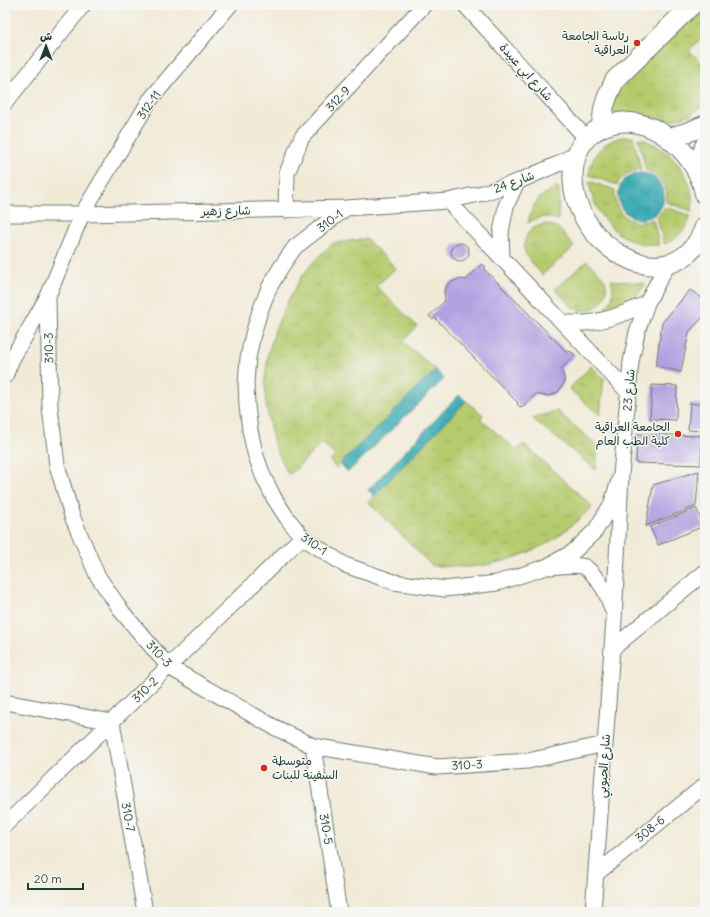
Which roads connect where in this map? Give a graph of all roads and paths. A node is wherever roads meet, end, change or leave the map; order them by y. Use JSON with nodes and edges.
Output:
{"nodes":[{"id":1,"x":83,"y":5,"type":"edge"},
{"id":2,"x":230,"y":5,"type":"edge"},
{"id":3,"x":424,"y":5,"type":"edge"},
{"id":4,"x":465,"y":5,"type":"edge"},
{"id":5,"x":692,"y":5,"type":"edge"},
{"id":6,"x":5,"y":103,"type":"edge"},
{"id":7,"x":705,"y":125,"type":"edge"},
{"id":8,"x":668,"y":138,"type":"junction"},
{"id":9,"x":588,"y":140,"type":"junction"},
{"id":10,"x":705,"y":145,"type":"edge"},
{"id":11,"x":697,"y":173,"type":"junction"},
{"id":12,"x":517,"y":182,"type":"junction"},
{"id":13,"x":705,"y":195,"type":"edge"},
{"id":14,"x":448,"y":201,"type":"junction"},
{"id":15,"x":346,"y":208,"type":"junction"},
{"id":16,"x":286,"y":210,"type":"junction"},
{"id":17,"x":5,"y":214,"type":"edge"},
{"id":18,"x":82,"y":214,"type":"junction"},
{"id":19,"x":704,"y":229,"type":"edge"},
{"id":20,"x":502,"y":258,"type":"junction"},
{"id":21,"x":669,"y":263,"type":"junction"},
{"id":22,"x":48,"y":296,"type":"junction"},
{"id":23,"x":647,"y":303,"type":"junction"},
{"id":24,"x":563,"y":323,"type":"junction"},
{"id":25,"x":5,"y":376,"type":"edge"},
{"id":26,"x":629,"y":393,"type":"junction"},
{"id":27,"x":621,"y":475,"type":"junction"},
{"id":28,"x":302,"y":537,"type":"junction"},
{"id":29,"x":546,"y":567,"type":"junction"},
{"id":30,"x":705,"y":572,"type":"edge"},
{"id":31,"x":614,"y":620,"type":"junction"},
{"id":32,"x":612,"y":649,"type":"junction"},
{"id":33,"x":168,"y":667,"type":"junction"},
{"id":34,"x":5,"y":702,"type":"edge"},
{"id":35,"x":112,"y":722,"type":"junction"},
{"id":36,"x":605,"y":744,"type":"junction"},
{"id":37,"x":313,"y":746,"type":"junction"},
{"id":38,"x":705,"y":785,"type":"edge"},
{"id":39,"x":5,"y":825,"type":"edge"},
{"id":40,"x":596,"y":874,"type":"junction"},
{"id":41,"x":144,"y":912,"type":"edge"},
{"id":42,"x":339,"y":912,"type":"edge"},
{"id":43,"x":593,"y":912,"type":"edge"}],
"edges":[{"from":1,"to":6,"type":"street"},
{"from":2,"to":18,"type":"street","name":"312-11"},
{"from":3,"to":16,"type":"street","name":"312-9"},
{"from":4,"to":9,"type":"street","name":"شارع ابي عبيدة"},
{"from":5,"to":9,"type":"street"},
{"from":7,"to":8,"type":"street"},
{"from":8,"to":9,"type":"street"},
{"from":8,"to":11,"type":"street"},
{"from":9,"to":12,"type":"street","name":"شارع 24"},
{"from":9,"to":21,"type":"street"},
{"from":10,"to":11,"type":"street"},
{"from":11,"to":13,"type":"street"},
{"from":12,"to":14,"type":"street","name":"شارع 24"},
{"from":12,"to":20,"type":"street"},
{"from":14,"to":15,"type":"street","name":"شارع زهير"},
{"from":14,"to":20,"type":"street"},
{"from":15,"to":16,"type":"street","name":"شارع زهير"},
{"from":15,"to":28,"type":"street","name":"310-1"},
{"from":16,"to":18,"type":"street","name":"شارع زهير"},
{"from":17,"to":18,"type":"street","name":"شارع زهير"},
{"from":18,"to":22,"type":"street","name":"310-3"},
{"from":19,"to":21,"type":"street"},
{"from":20,"to":24,"type":"street"},
{"from":21,"to":23,"type":"street","name":"شارع 23"},
{"from":22,"to":25,"type":"street"},
{"from":22,"to":33,"type":"street","name":"310-3"},
{"from":23,"to":24,"type":"street"},
{"from":23,"to":26,"type":"street","name":"شارع 23"},
{"from":24,"to":26,"type":"street"},
{"from":26,"to":27,"type":"street","name":"شارع 23"},
{"from":27,"to":29,"type":"street","name":"310-1"},
{"from":27,"to":31,"type":"street","name":"شارع 23"},
{"from":28,"to":29,"type":"street","name":"310-1"},
{"from":28,"to":33,"type":"street","name":"310-2"},
{"from":29,"to":31,"type":"street"},
{"from":30,"to":32,"type":"street"},
{"from":31,"to":32,"type":"street","name":"شارع الحبوبي"},
{"from":32,"to":36,"type":"street","name":"شارع الحبوبي"},
{"from":33,"to":35,"type":"street","name":"310-2"},
{"from":33,"to":37,"type":"street","name":"310-3"},
{"from":34,"to":35,"type":"street"},
{"from":35,"to":39,"type":"street","name":"310-2"},
{"from":35,"to":41,"type":"street","name":"310-7"},
{"from":36,"to":37,"type":"street","name":"310-3"},
{"from":36,"to":40,"type":"street","name":"شارع الحبوبي"},
{"from":37,"to":42,"type":"street","name":"310-5"},
{"from":38,"to":40,"type":"street","name":"308-6"},
{"from":40,"to":43,"type":"street","name":"شارع الحبوبي"}]}
